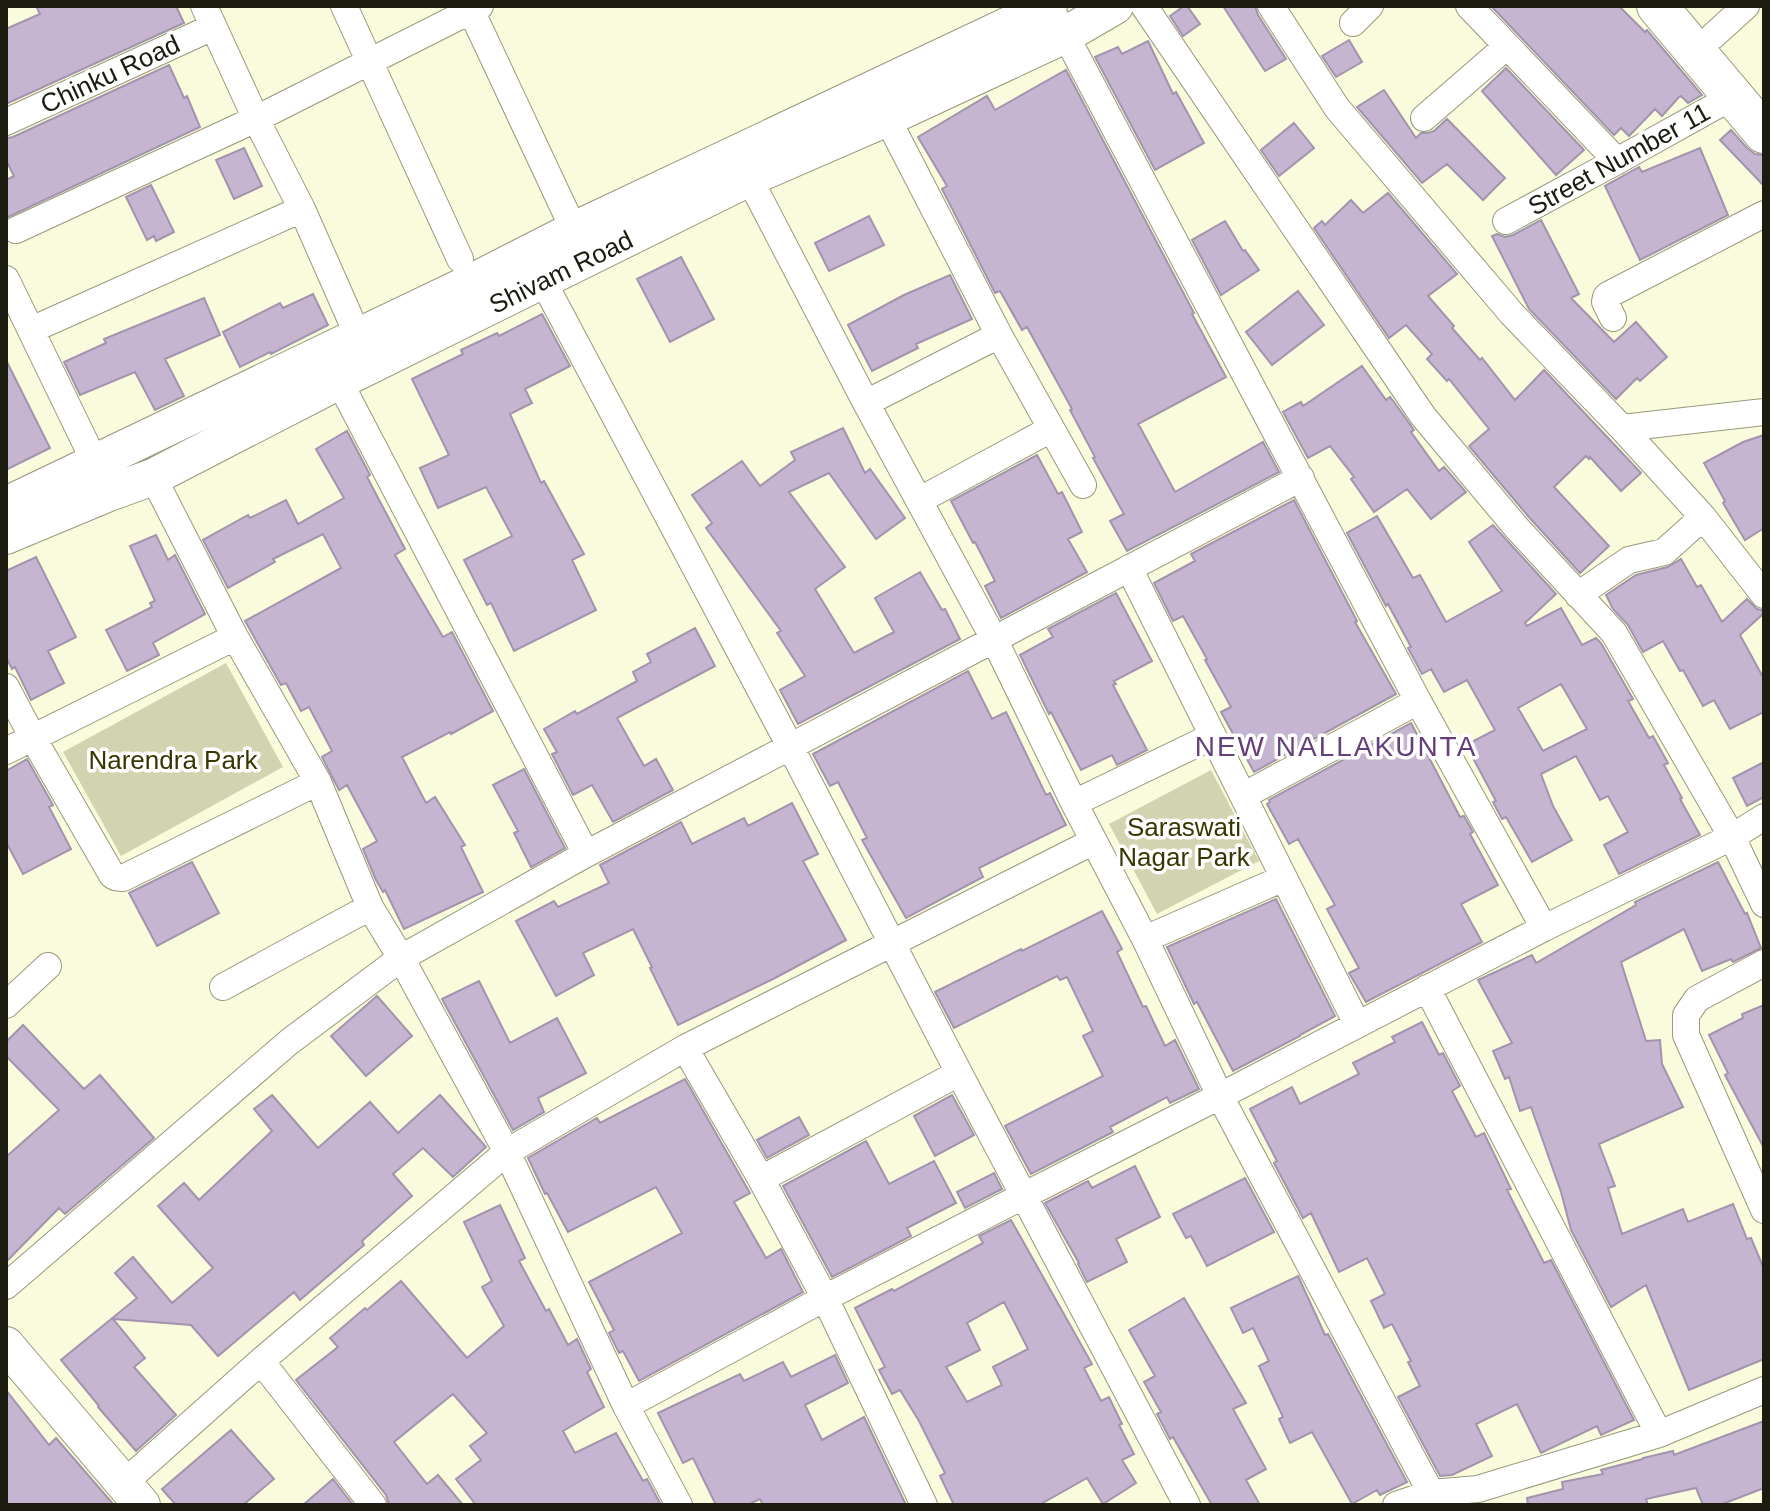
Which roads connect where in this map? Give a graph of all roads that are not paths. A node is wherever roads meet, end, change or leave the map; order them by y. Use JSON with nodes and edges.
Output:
{"nodes":[{"id":1,"x":344,"y":6,"type":"edge"},
{"id":2,"x":1115,"y":6,"type":"edge"},
{"id":3,"x":1144,"y":6,"type":"edge"},
{"id":4,"x":1271,"y":6,"type":"edge"},
{"id":5,"x":1469,"y":6,"type":"edge"},
{"id":6,"x":1657,"y":6,"type":"edge"},
{"id":7,"x":1687,"y":6,"type":"edge"},
{"id":8,"x":1746,"y":6,"type":"edge"},
{"id":9,"x":473,"y":8,"type":"edge"},
{"id":10,"x":208,"y":16,"type":"edge"},
{"id":11,"x":1055,"y":16,"type":"edge"},
{"id":12,"x":1713,"y":36,"type":"junction"},
{"id":13,"x":1507,"y":46,"type":"junction"},
{"id":14,"x":369,"y":62,"type":"junction"},
{"id":15,"x":1748,"y":95,"type":"edge"},
{"id":16,"x":887,"y":118,"type":"junction"},
{"id":17,"x":1424,"y":118,"type":"dead end"},
{"id":18,"x":256,"y":119,"type":"junction"},
{"id":19,"x":6,"y":122,"type":"edge"},
{"id":20,"x":1764,"y":133,"type":"edge"},
{"id":21,"x":1617,"y":161,"type":"junction"},
{"id":22,"x":749,"y":178,"type":"junction"},
{"id":23,"x":302,"y":209,"type":"junction"},
{"id":24,"x":1764,"y":214,"type":"edge"},
{"id":25,"x":1506,"y":221,"type":"dead end"},
{"id":26,"x":16,"y":230,"type":"dead end"},
{"id":27,"x":574,"y":230,"type":"junction"},
{"id":28,"x":460,"y":259,"type":"dead end"},
{"id":29,"x":536,"y":267,"type":"junction"},
{"id":30,"x":6,"y":279,"type":"edge"},
{"id":31,"x":1613,"y":318,"type":"dead end"},
{"id":32,"x":31,"y":330,"type":"junction"},
{"id":33,"x":999,"y":335,"type":"junction"},
{"id":34,"x":358,"y":336,"type":"junction"},
{"id":35,"x":339,"y":381,"type":"junction"},
{"id":36,"x":866,"y":403,"type":"junction"},
{"id":37,"x":1764,"y":412,"type":"edge"},
{"id":38,"x":1622,"y":428,"type":"junction"},
{"id":39,"x":1051,"y":429,"type":"junction"},
{"id":40,"x":153,"y":477,"type":"junction"},
{"id":41,"x":102,"y":478,"type":"junction"},
{"id":42,"x":1301,"y":478,"type":"junction"},
{"id":43,"x":1083,"y":485,"type":"dead end"},
{"id":44,"x":920,"y":500,"type":"junction"},
{"id":45,"x":6,"y":505,"type":"edge"},
{"id":46,"x":1703,"y":517,"type":"junction"},
{"id":47,"x":6,"y":536,"type":"edge"},
{"id":48,"x":1129,"y":568,"type":"junction"},
{"id":49,"x":1578,"y":595,"type":"junction"},
{"id":50,"x":1764,"y":595,"type":"edge"},
{"id":51,"x":235,"y":637,"type":"junction"},
{"id":52,"x":994,"y":639,"type":"junction"},
{"id":53,"x":6,"y":687,"type":"edge"},
{"id":54,"x":1418,"y":701,"type":"junction"},
{"id":55,"x":1213,"y":736,"type":"junction"},
{"id":56,"x":33,"y":738,"type":"junction"},
{"id":57,"x":790,"y":746,"type":"junction"},
{"id":58,"x":6,"y":751,"type":"edge"},
{"id":59,"x":318,"y":782,"type":"junction"},
{"id":60,"x":1243,"y":796,"type":"junction"},
{"id":61,"x":1074,"y":803,"type":"junction"},
{"id":62,"x":1764,"y":817,"type":"edge"},
{"id":63,"x":1732,"y":837,"type":"junction"},
{"id":64,"x":1094,"y":841,"type":"junction"},
{"id":65,"x":586,"y":854,"type":"junction"},
{"id":66,"x":1284,"y":878,"type":"junction"},
{"id":67,"x":1764,"y":904,"type":"edge"},
{"id":68,"x":370,"y":907,"type":"junction"},
{"id":69,"x":1544,"y":928,"type":"junction"},
{"id":70,"x":1145,"y":939,"type":"junction"},
{"id":71,"x":891,"y":943,"type":"junction"},
{"id":72,"x":401,"y":958,"type":"junction"},
{"id":73,"x":1764,"y":963,"type":"edge"},
{"id":74,"x":48,"y":966,"type":"dead end"},
{"id":75,"x":223,"y":987,"type":"dead end"},
{"id":76,"x":1427,"y":988,"type":"junction"},
{"id":77,"x":6,"y":1005,"type":"edge"},
{"id":78,"x":1357,"y":1024,"type":"junction"},
{"id":79,"x":685,"y":1048,"type":"junction"},
{"id":80,"x":959,"y":1073,"type":"junction"},
{"id":81,"x":1220,"y":1096,"type":"junction"},
{"id":82,"x":507,"y":1152,"type":"junction"},
{"id":83,"x":761,"y":1179,"type":"junction"},
{"id":84,"x":1023,"y":1196,"type":"junction"},
{"id":85,"x":1764,"y":1210,"type":"edge"},
{"id":86,"x":6,"y":1286,"type":"edge"},
{"id":87,"x":825,"y":1298,"type":"junction"},
{"id":88,"x":6,"y":1345,"type":"edge"},
{"id":89,"x":261,"y":1361,"type":"junction"},
{"id":90,"x":1764,"y":1390,"type":"edge"},
{"id":91,"x":626,"y":1406,"type":"junction"},
{"id":92,"x":1659,"y":1434,"type":"junction"},
{"id":93,"x":1431,"y":1493,"type":"junction"},
{"id":94,"x":133,"y":1494,"type":"edge"},
{"id":95,"x":1480,"y":1497,"type":"edge"},
{"id":96,"x":373,"y":1505,"type":"edge"},
{"id":97,"x":679,"y":1505,"type":"edge"},
{"id":98,"x":924,"y":1505,"type":"edge"},
{"id":99,"x":1187,"y":1505,"type":"edge"},
{"id":100,"x":1396,"y":1505,"type":"edge"}],
"edges":[{"from":1,"to":14,"type":"street"},
{"from":2,"to":11,"type":"main road","name":"Shivam Road"},
{"from":3,"to":49,"type":"street"},
{"from":4,"to":38,"type":"street"},
{"from":5,"to":13,"type":"street"},
{"from":6,"to":15,"type":"main road"},
{"from":7,"to":12,"type":"main road"},
{"from":8,"to":12,"type":"street"},
{"from":9,"to":14,"type":"street"},
{"from":9,"to":27,"type":"street"},
{"from":10,"to":18,"type":"street"},
{"from":10,"to":19,"type":"street","name":"Chinku Road"},
{"from":11,"to":16,"type":"main road","name":"Shivam Road"},
{"from":11,"to":27,"type":"main road","name":"Shivam Road"},
{"from":11,"to":42,"type":"street"},
{"from":12,"to":15,"type":"main road"},
{"from":13,"to":17,"type":"street"},
{"from":13,"to":21,"type":"street"},
{"from":14,"to":18,"type":"street"},
{"from":14,"to":28,"type":"street"},
{"from":15,"to":20,"type":"main road"},
{"from":15,"to":21,"type":"street","name":"Street Number 11"},
{"from":16,"to":22,"type":"main road","name":"Shivam Road"},
{"from":16,"to":33,"type":"street"},
{"from":18,"to":23,"type":"street"},
{"from":18,"to":26,"type":"street"},
{"from":21,"to":25,"type":"street","name":"Street Number 11"},
{"from":22,"to":29,"type":"main road","name":"Shivam Road"},
{"from":22,"to":36,"type":"street"},
{"from":23,"to":32,"type":"street"},
{"from":23,"to":34,"type":"street"},
{"from":24,"to":31,"type":"street"},
{"from":27,"to":29,"type":"main road","name":"Shivam Road"},
{"from":29,"to":34,"type":"main road","name":"Shivam Road"},
{"from":29,"to":35,"type":"main road","name":"Shivam Road"},
{"from":29,"to":57,"type":"street"},
{"from":30,"to":32,"type":"street"},
{"from":32,"to":41,"type":"street"},
{"from":33,"to":36,"type":"street"},
{"from":33,"to":39,"type":"street"},
{"from":34,"to":41,"type":"main road","name":"Shivam Road"},
{"from":35,"to":40,"type":"main road","name":"Shivam Road"},
{"from":35,"to":65,"type":"street"},
{"from":36,"to":44,"type":"street"},
{"from":37,"to":38,"type":"street"},
{"from":38,"to":46,"type":"street"},
{"from":39,"to":43,"type":"street"},
{"from":39,"to":44,"type":"street"},
{"from":40,"to":41,"type":"main road","name":"Shivam Road"},
{"from":40,"to":51,"type":"street"},
{"from":41,"to":45,"type":"main road","name":"Shivam Road"},
{"from":41,"to":47,"type":"main road","name":"Shivam Road"},
{"from":42,"to":48,"type":"street"},
{"from":42,"to":54,"type":"street"},
{"from":44,"to":52,"type":"street"},
{"from":46,"to":49,"type":"street"},
{"from":46,"to":50,"type":"street"},
{"from":48,"to":52,"type":"street"},
{"from":48,"to":55,"type":"street"},
{"from":49,"to":63,"type":"street"},
{"from":51,"to":56,"type":"street"},
{"from":51,"to":59,"type":"street"},
{"from":52,"to":57,"type":"street"},
{"from":52,"to":61,"type":"street"},
{"from":53,"to":56,"type":"street"},
{"from":54,"to":60,"type":"street"},
{"from":54,"to":69,"type":"street"},
{"from":55,"to":60,"type":"street"},
{"from":55,"to":61,"type":"street"},
{"from":56,"to":58,"type":"street"},
{"from":56,"to":59,"type":"street"},
{"from":57,"to":65,"type":"street"},
{"from":57,"to":71,"type":"street"},
{"from":59,"to":68,"type":"street"},
{"from":60,"to":66,"type":"street"},
{"from":61,"to":64,"type":"street"},
{"from":62,"to":63,"type":"street"},
{"from":63,"to":67,"type":"street"},
{"from":63,"to":69,"type":"street"},
{"from":64,"to":70,"type":"street"},
{"from":64,"to":71,"type":"street"},
{"from":65,"to":72,"type":"street"},
{"from":66,"to":70,"type":"street"},
{"from":66,"to":78,"type":"street"},
{"from":68,"to":72,"type":"street"},
{"from":68,"to":75,"type":"street"},
{"from":69,"to":76,"type":"street"},
{"from":70,"to":81,"type":"street"},
{"from":71,"to":79,"type":"street"},
{"from":71,"to":80,"type":"street"},
{"from":72,"to":82,"type":"street"},
{"from":72,"to":86,"type":"street"},
{"from":73,"to":85,"type":"street"},
{"from":74,"to":77,"type":"street"},
{"from":76,"to":78,"type":"street"},
{"from":76,"to":92,"type":"street"},
{"from":78,"to":81,"type":"street"},
{"from":79,"to":82,"type":"street"},
{"from":79,"to":83,"type":"street"},
{"from":80,"to":83,"type":"street"},
{"from":80,"to":84,"type":"street"},
{"from":81,"to":84,"type":"street"},
{"from":81,"to":93,"type":"street"},
{"from":82,"to":89,"type":"street"},
{"from":82,"to":91,"type":"street"},
{"from":83,"to":87,"type":"street"},
{"from":84,"to":87,"type":"street"},
{"from":84,"to":99,"type":"street"},
{"from":87,"to":91,"type":"street"},
{"from":87,"to":98,"type":"street"},
{"from":88,"to":94,"type":"main road"},
{"from":89,"to":94,"type":"street"},
{"from":89,"to":96,"type":"street"},
{"from":90,"to":92,"type":"street"},
{"from":91,"to":97,"type":"street"},
{"from":92,"to":95,"type":"street"},
{"from":93,"to":95,"type":"street"},
{"from":93,"to":100,"type":"street"}]}
